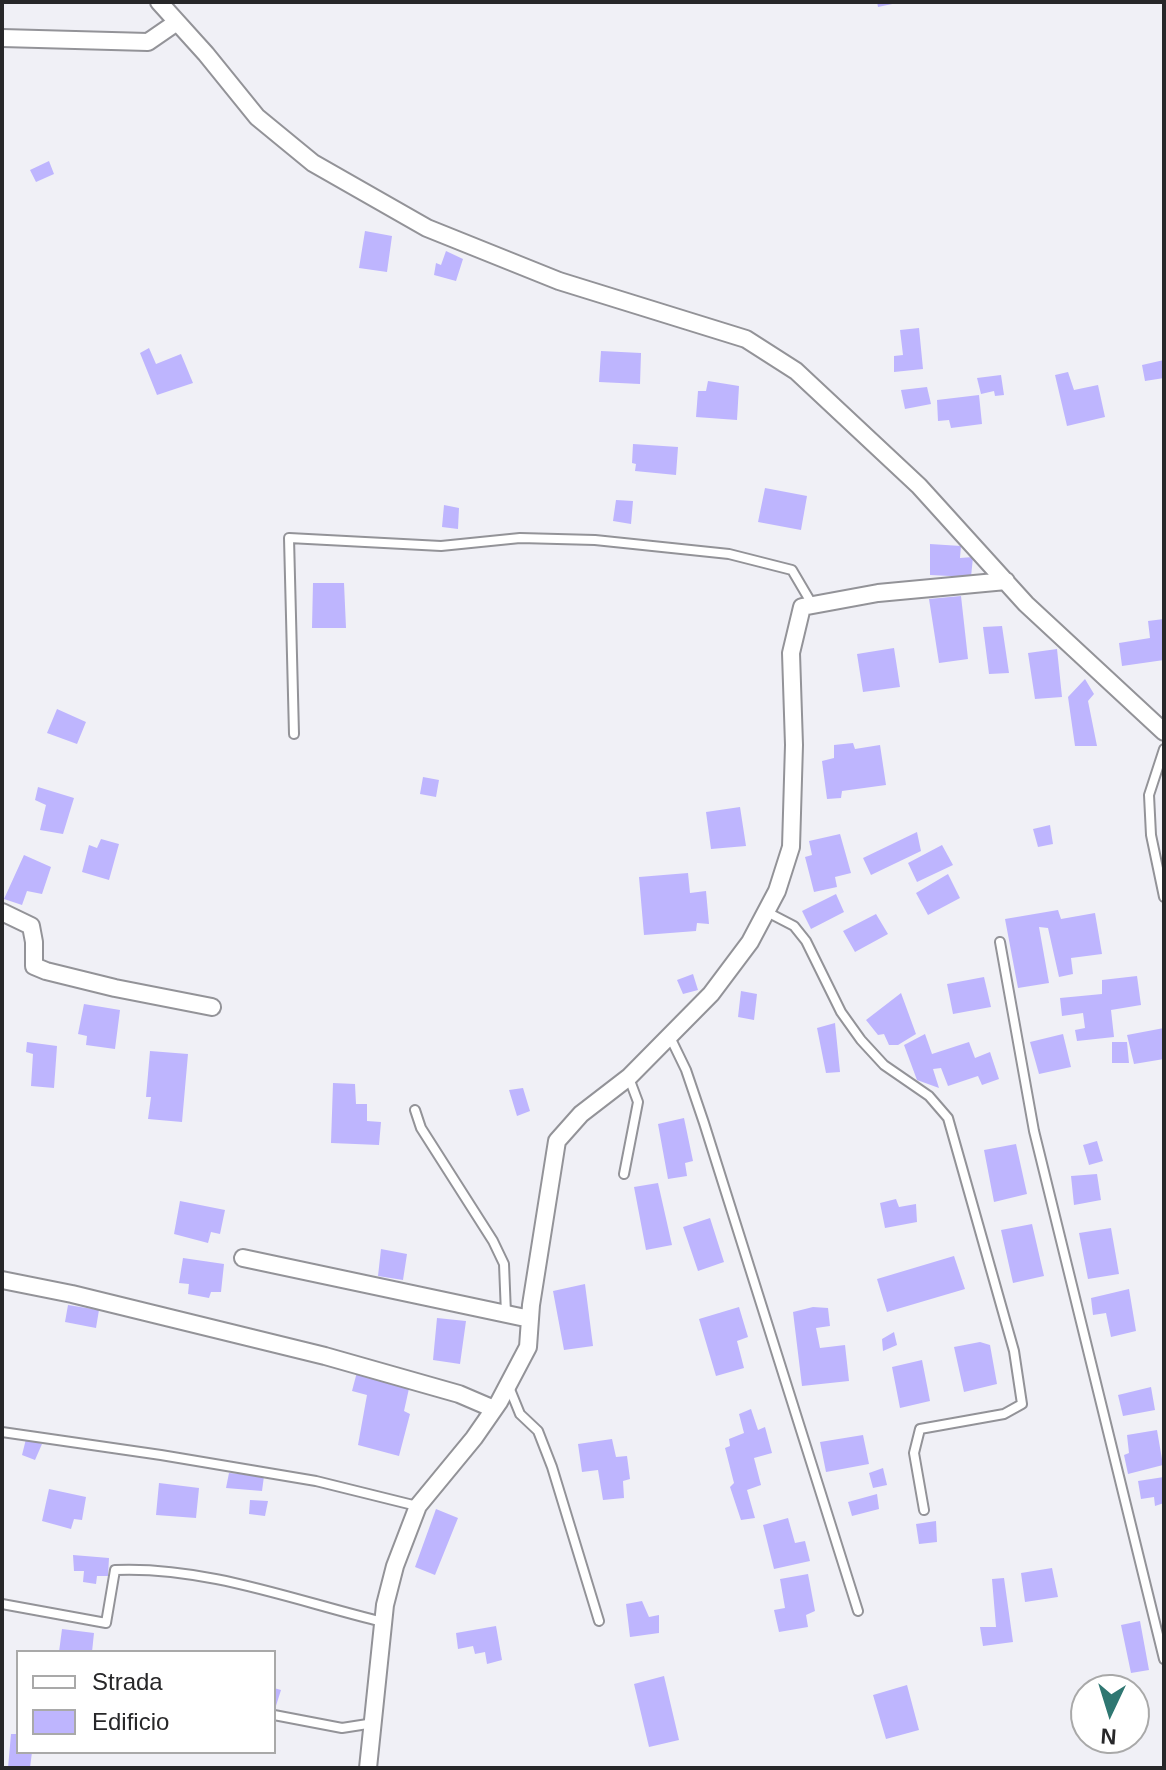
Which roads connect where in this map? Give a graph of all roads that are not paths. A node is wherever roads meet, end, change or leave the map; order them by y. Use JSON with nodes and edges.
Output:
{"nodes":[{"id":1,"x":159,"y":2,"type":"edge"},
{"id":2,"x":177,"y":22,"type":"junction"},
{"id":3,"x":2,"y":38,"type":"edge"},
{"id":4,"x":1006,"y":581,"type":"junction"},
{"id":5,"x":813,"y":605,"type":"junction"},
{"id":6,"x":1164,"y":732,"type":"edge"},
{"id":7,"x":294,"y":734,"type":"dead end"},
{"id":8,"x":1164,"y":749,"type":"edge"},
{"id":9,"x":1164,"y":897,"type":"edge"},
{"id":10,"x":2,"y":912,"type":"edge"},
{"id":11,"x":766,"y":912,"type":"junction"},
{"id":12,"x":1000,"y":942,"type":"dead end"},
{"id":13,"x":212,"y":1007,"type":"dead end"},
{"id":14,"x":670,"y":1036,"type":"junction"},
{"id":15,"x":629,"y":1077,"type":"junction"},
{"id":16,"x":415,"y":1110,"type":"dead end"},
{"id":17,"x":624,"y":1174,"type":"dead end"},
{"id":18,"x":243,"y":1258,"type":"dead end"},
{"id":19,"x":2,"y":1280,"type":"edge"},
{"id":20,"x":506,"y":1315,"type":"junction"},
{"id":21,"x":530,"y":1319,"type":"junction"},
{"id":22,"x":508,"y":1386,"type":"junction"},
{"id":23,"x":494,"y":1409,"type":"junction"},
{"id":24,"x":2,"y":1432,"type":"edge"},
{"id":25,"x":418,"y":1506,"type":"junction"},
{"id":26,"x":924,"y":1510,"type":"dead end"},
{"id":27,"x":2,"y":1604,"type":"edge"},
{"id":28,"x":858,"y":1611,"type":"dead end"},
{"id":29,"x":599,"y":1621,"type":"dead end"},
{"id":30,"x":384,"y":1623,"type":"junction"},
{"id":31,"x":1164,"y":1659,"type":"edge"},
{"id":32,"x":276,"y":1715,"type":"edge"},
{"id":33,"x":374,"y":1723,"type":"junction"},
{"id":34,"x":368,"y":1768,"type":"edge"}],
"edges":[{"from":1,"to":2,"type":"street"},
{"from":2,"to":3,"type":"street"},
{"from":2,"to":4,"type":"street"},
{"from":4,"to":5,"type":"street"},
{"from":4,"to":6,"type":"street"},
{"from":5,"to":7,"type":"lane"},
{"from":5,"to":11,"type":"street"},
{"from":8,"to":9,"type":"lane"},
{"from":10,"to":13,"type":"street"},
{"from":11,"to":14,"type":"street"},
{"from":11,"to":26,"type":"lane"},
{"from":12,"to":31,"type":"lane"},
{"from":14,"to":15,"type":"street"},
{"from":14,"to":28,"type":"lane"},
{"from":15,"to":17,"type":"lane"},
{"from":15,"to":21,"type":"street"},
{"from":16,"to":20,"type":"lane"},
{"from":18,"to":20,"type":"street"},
{"from":19,"to":23,"type":"street"},
{"from":20,"to":21,"type":"street"},
{"from":21,"to":22,"type":"street"},
{"from":22,"to":23,"type":"street"},
{"from":22,"to":29,"type":"lane"},
{"from":23,"to":25,"type":"street"},
{"from":24,"to":25,"type":"lane"},
{"from":25,"to":30,"type":"street"},
{"from":27,"to":30,"type":"lane"},
{"from":30,"to":33,"type":"street"},
{"from":32,"to":33,"type":"lane"},
{"from":33,"to":34,"type":"street"}]}
